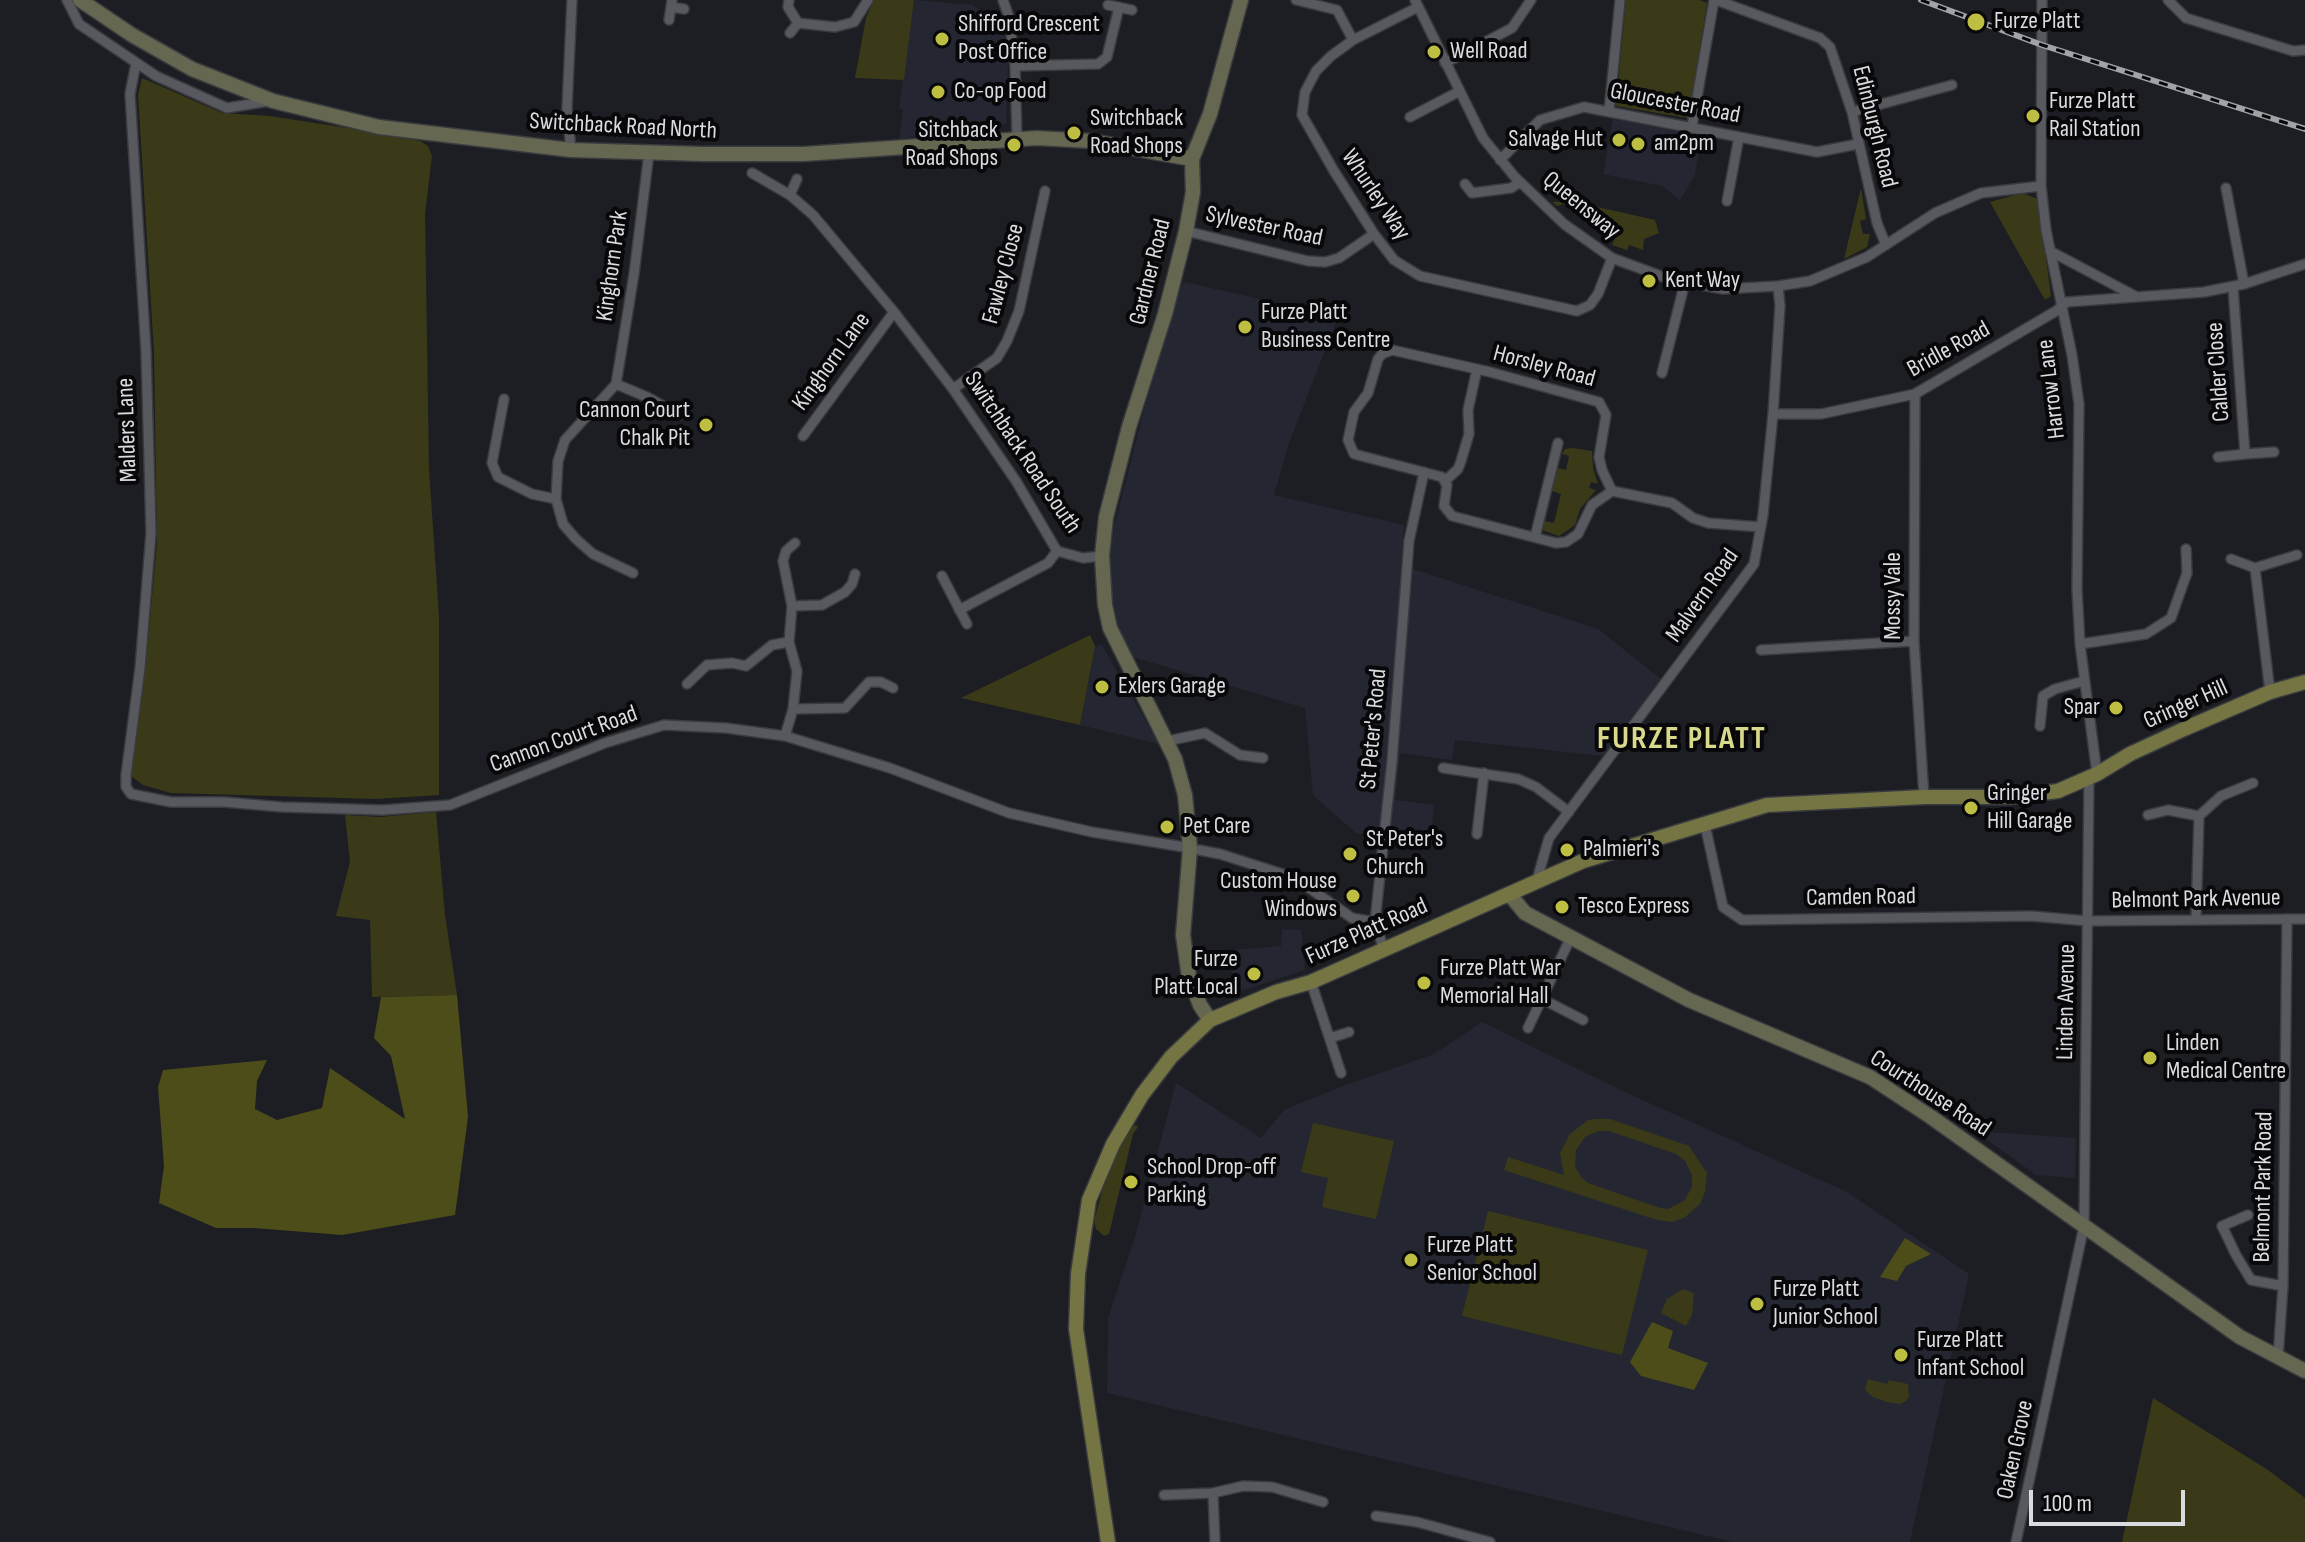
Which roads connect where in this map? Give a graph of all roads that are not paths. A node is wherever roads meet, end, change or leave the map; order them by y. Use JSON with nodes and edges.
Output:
{"nodes":[{"id":1,"x":67,"y":0,"type":"edge"},
{"id":2,"x":80,"y":0,"type":"edge"},
{"id":3,"x":572,"y":0,"type":"edge"},
{"id":4,"x":789,"y":0,"type":"edge"},
{"id":5,"x":868,"y":0,"type":"edge"},
{"id":6,"x":1241,"y":0,"type":"edge"},
{"id":7,"x":1296,"y":0,"type":"edge"},
{"id":8,"x":1531,"y":0,"type":"edge"},
{"id":9,"x":1620,"y":0,"type":"edge"},
{"id":10,"x":1715,"y":0,"type":"edge"},
{"id":11,"x":2042,"y":0,"type":"edge"},
{"id":12,"x":2168,"y":0,"type":"edge"},
{"id":13,"x":1006,"y":1,"type":"edge"},
{"id":14,"x":672,"y":3,"type":"edge"},
{"id":15,"x":1416,"y":4,"type":"edge"},
{"id":16,"x":1108,"y":5,"type":"dead end"},
{"id":17,"x":1119,"y":7,"type":"junction"},
{"id":18,"x":684,"y":9,"type":"dead end"},
{"id":19,"x":1132,"y":10,"type":"dead end"},
{"id":20,"x":669,"y":20,"type":"dead end"},
{"id":21,"x":798,"y":23,"type":"junction"},
{"id":22,"x":790,"y":33,"type":"dead end"},
{"id":23,"x":1353,"y":40,"type":"junction"},
{"id":24,"x":2305,"y":50,"type":"edge"},
{"id":25,"x":136,"y":63,"type":"junction"},
{"id":26,"x":1445,"y":63,"type":"junction"},
{"id":27,"x":1015,"y":66,"type":"junction"},
{"id":28,"x":1952,"y":85,"type":"dead end"},
{"id":29,"x":1458,"y":92,"type":"junction"},
{"id":30,"x":273,"y":101,"type":"junction"},
{"id":31,"x":1609,"y":112,"type":"junction"},
{"id":32,"x":1852,"y":112,"type":"junction"},
{"id":33,"x":1410,"y":117,"type":"dead end"},
{"id":34,"x":1692,"y":126,"type":"junction"},
{"id":35,"x":1739,"y":137,"type":"junction"},
{"id":36,"x":1017,"y":138,"type":"junction"},
{"id":37,"x":1858,"y":144,"type":"junction"},
{"id":38,"x":571,"y":150,"type":"junction"},
{"id":39,"x":649,"y":153,"type":"junction"},
{"id":40,"x":1192,"y":159,"type":"junction"},
{"id":41,"x":1500,"y":160,"type":"junction"},
{"id":42,"x":752,"y":173,"type":"dead end"},
{"id":43,"x":797,"y":179,"type":"dead end"},
{"id":44,"x":1520,"y":182,"type":"junction"},
{"id":45,"x":1465,"y":184,"type":"dead end"},
{"id":46,"x":2041,"y":186,"type":"junction"},
{"id":47,"x":2226,"y":188,"type":"dead end"},
{"id":48,"x":1045,"y":191,"type":"dead end"},
{"id":49,"x":790,"y":195,"type":"junction"},
{"id":50,"x":1727,"y":201,"type":"dead end"},
{"id":51,"x":1186,"y":231,"type":"junction"},
{"id":52,"x":1374,"y":234,"type":"junction"},
{"id":53,"x":1886,"y":245,"type":"junction"},
{"id":54,"x":2050,"y":251,"type":"junction"},
{"id":55,"x":1612,"y":258,"type":"junction"},
{"id":56,"x":2305,"y":264,"type":"edge"},
{"id":57,"x":1685,"y":282,"type":"junction"},
{"id":58,"x":2244,"y":284,"type":"junction"},
{"id":59,"x":1778,"y":286,"type":"junction"},
{"id":60,"x":2233,"y":287,"type":"junction"},
{"id":61,"x":2136,"y":296,"type":"junction"},
{"id":62,"x":2061,"y":307,"type":"junction"},
{"id":63,"x":894,"y":312,"type":"junction"},
{"id":64,"x":1477,"y":369,"type":"junction"},
{"id":65,"x":1662,"y":373,"type":"dead end"},
{"id":66,"x":616,"y":384,"type":"junction"},
{"id":67,"x":953,"y":389,"type":"junction"},
{"id":68,"x":1915,"y":394,"type":"junction"},
{"id":69,"x":504,"y":399,"type":"dead end"},
{"id":70,"x":1773,"y":414,"type":"junction"},
{"id":71,"x":679,"y":415,"type":"dead end"},
{"id":72,"x":803,"y":436,"type":"dead end"},
{"id":73,"x":1558,"y":443,"type":"dead end"},
{"id":74,"x":2274,"y":452,"type":"dead end"},
{"id":75,"x":2245,"y":454,"type":"junction"},
{"id":76,"x":2218,"y":457,"type":"dead end"},
{"id":77,"x":1424,"y":472,"type":"junction"},
{"id":78,"x":1446,"y":480,"type":"junction"},
{"id":79,"x":1612,"y":491,"type":"junction"},
{"id":80,"x":556,"y":499,"type":"junction"},
{"id":81,"x":1761,"y":527,"type":"junction"},
{"id":82,"x":1535,"y":537,"type":"junction"},
{"id":83,"x":795,"y":543,"type":"dead end"},
{"id":84,"x":2186,"y":549,"type":"dead end"},
{"id":85,"x":1057,"y":551,"type":"junction"},
{"id":86,"x":2297,"y":555,"type":"dead end"},
{"id":87,"x":1102,"y":556,"type":"junction"},
{"id":88,"x":2231,"y":559,"type":"dead end"},
{"id":89,"x":2255,"y":568,"type":"junction"},
{"id":90,"x":633,"y":573,"type":"dead end"},
{"id":91,"x":855,"y":574,"type":"dead end"},
{"id":92,"x":942,"y":576,"type":"dead end"},
{"id":93,"x":792,"y":606,"type":"junction"},
{"id":94,"x":959,"y":610,"type":"junction"},
{"id":95,"x":967,"y":624,"type":"dead end"},
{"id":96,"x":1914,"y":641,"type":"junction"},
{"id":97,"x":789,"y":642,"type":"junction"},
{"id":98,"x":2080,"y":644,"type":"junction"},
{"id":99,"x":1761,"y":650,"type":"dead end"},
{"id":100,"x":2084,"y":681,"type":"junction"},
{"id":101,"x":2305,"y":682,"type":"edge"},
{"id":102,"x":687,"y":684,"type":"dead end"},
{"id":103,"x":893,"y":688,"type":"dead end"},
{"id":104,"x":2270,"y":692,"type":"junction"},
{"id":105,"x":793,"y":709,"type":"junction"},
{"id":106,"x":2040,"y":726,"type":"dead end"},
{"id":107,"x":785,"y":736,"type":"junction"},
{"id":108,"x":1167,"y":741,"type":"junction"},
{"id":109,"x":1263,"y":758,"type":"dead end"},
{"id":110,"x":1443,"y":768,"type":"dead end"},
{"id":111,"x":1484,"y":773,"type":"junction"},
{"id":112,"x":2093,"y":776,"type":"junction"},
{"id":113,"x":2253,"y":783,"type":"dead end"},
{"id":114,"x":131,"y":794,"type":"joint"},
{"id":115,"x":1924,"y":797,"type":"junction"},
{"id":116,"x":1569,"y":812,"type":"junction"},
{"id":117,"x":2148,"y":815,"type":"dead end"},
{"id":118,"x":2199,"y":816,"type":"junction"},
{"id":119,"x":1705,"y":825,"type":"junction"},
{"id":120,"x":1477,"y":834,"type":"dead end"},
{"id":121,"x":1194,"y":849,"type":"junction"},
{"id":122,"x":1536,"y":883,"type":"junction"},
{"id":123,"x":1510,"y":895,"type":"junction"},
{"id":124,"x":2196,"y":919,"type":"junction"},
{"id":125,"x":2287,"y":919,"type":"junction"},
{"id":126,"x":2305,"y":919,"type":"edge"},
{"id":127,"x":2088,"y":921,"type":"junction"},
{"id":128,"x":1375,"y":922,"type":"junction"},
{"id":129,"x":1570,"y":939,"type":"junction"},
{"id":130,"x":1384,"y":950,"type":"junction"},
{"id":131,"x":1311,"y":982,"type":"junction"},
{"id":132,"x":1542,"y":999,"type":"junction"},
{"id":133,"x":1210,"y":1020,"type":"junction"},
{"id":134,"x":1583,"y":1020,"type":"dead end"},
{"id":135,"x":1528,"y":1028,"type":"dead end"},
{"id":136,"x":1349,"y":1032,"type":"dead end"},
{"id":137,"x":1330,"y":1038,"type":"junction"},
{"id":138,"x":1341,"y":1073,"type":"dead end"},
{"id":139,"x":2248,"y":1215,"type":"dead end"},
{"id":140,"x":2084,"y":1226,"type":"junction"},
{"id":141,"x":2283,"y":1286,"type":"junction"},
{"id":142,"x":2278,"y":1358,"type":"junction"},
{"id":143,"x":2305,"y":1371,"type":"edge"},
{"id":144,"x":1213,"y":1493,"type":"junction"},
{"id":145,"x":1164,"y":1495,"type":"dead end"},
{"id":146,"x":1323,"y":1502,"type":"dead end"},
{"id":147,"x":1376,"y":1516,"type":"dead end"},
{"id":148,"x":1454,"y":1538,"type":"edge"},
{"id":149,"x":1108,"y":1542,"type":"edge"},
{"id":150,"x":1215,"y":1542,"type":"edge"},
{"id":151,"x":1490,"y":1542,"type":"edge"},
{"id":152,"x":2016,"y":1542,"type":"edge"}],
"edges":[{"from":1,"to":25,"type":"street"},
{"from":2,"to":30,"type":"street","name":"Switchback Road North"},
{"from":3,"to":38,"type":"street"},
{"from":4,"to":21,"type":"street"},
{"from":5,"to":21,"type":"street"},
{"from":6,"to":40,"type":"street","name":"Gardner Road"},
{"from":7,"to":23,"type":"street"},
{"from":8,"to":26,"type":"street"},
{"from":9,"to":31,"type":"street"},
{"from":10,"to":32,"type":"street","name":"Edinburgh Road"},
{"from":10,"to":34,"type":"street"},
{"from":11,"to":46,"type":"street","name":"Harrow Lane"},
{"from":12,"to":24,"type":"street"},
{"from":13,"to":27,"type":"street"},
{"from":14,"to":18,"type":"street"},
{"from":14,"to":20,"type":"street"},
{"from":15,"to":23,"type":"street","name":"Whurley Way"},
{"from":15,"to":26,"type":"street","name":"Queensway"},
{"from":16,"to":17,"type":"street"},
{"from":17,"to":19,"type":"street"},
{"from":17,"to":27,"type":"street"},
{"from":21,"to":22,"type":"street"},
{"from":23,"to":52,"type":"street","name":"Whurley Way"},
{"from":25,"to":30,"type":"street"},
{"from":25,"to":114,"type":"street","name":"Malders Lane"},
{"from":26,"to":29,"type":"street","name":"Queensway"},
{"from":27,"to":36,"type":"street"},
{"from":28,"to":32,"type":"street"},
{"from":29,"to":33,"type":"street"},
{"from":29,"to":41,"type":"street","name":"Queensway"},
{"from":30,"to":38,"type":"street","name":"Switchback Road North"},
{"from":31,"to":34,"type":"street","name":"Gloucester Road"},
{"from":31,"to":41,"type":"street","name":"Gloucester Road"},
{"from":32,"to":37,"type":"street","name":"Edinburgh Road"},
{"from":34,"to":35,"type":"street","name":"Gloucester Road"},
{"from":35,"to":37,"type":"street","name":"Gloucester Road"},
{"from":35,"to":50,"type":"street"},
{"from":36,"to":39,"type":"street","name":"Switchback Road North"},
{"from":36,"to":40,"type":"street","name":"Switchback Road North"},
{"from":37,"to":53,"type":"street","name":"Edinburgh Road"},
{"from":38,"to":39,"type":"street","name":"Switchback Road North"},
{"from":39,"to":66,"type":"street","name":"Kinghorn Park"},
{"from":40,"to":51,"type":"street","name":"Gardner Road"},
{"from":41,"to":44,"type":"street","name":"Queensway"},
{"from":42,"to":49,"type":"street","name":"Switchback Road South"},
{"from":43,"to":49,"type":"street"},
{"from":44,"to":45,"type":"street"},
{"from":44,"to":55,"type":"street","name":"Queensway"},
{"from":46,"to":53,"type":"street","name":"Queensway"},
{"from":46,"to":54,"type":"street","name":"Harrow Lane"},
{"from":47,"to":58,"type":"street"},
{"from":48,"to":67,"type":"street","name":"Fawley Close"},
{"from":49,"to":63,"type":"street","name":"Switchback Road South"},
{"from":51,"to":52,"type":"street","name":"Sylvester Road"},
{"from":51,"to":87,"type":"street","name":"Gardner Road"},
{"from":52,"to":55,"type":"street","name":"Whurley Way"},
{"from":53,"to":59,"type":"street","name":"Queensway"},
{"from":54,"to":61,"type":"street"},
{"from":54,"to":62,"type":"street","name":"Harrow Lane"},
{"from":55,"to":57,"type":"street","name":"Queensway"},
{"from":56,"to":58,"type":"street","name":"Bridle Road"},
{"from":57,"to":59,"type":"street","name":"Queensway"},
{"from":57,"to":65,"type":"street"},
{"from":58,"to":60,"type":"street","name":"Bridle Road"},
{"from":59,"to":70,"type":"street","name":"Malvern Road"},
{"from":60,"to":61,"type":"street","name":"Bridle Road"},
{"from":60,"to":75,"type":"street","name":"Calder Close"},
{"from":61,"to":62,"type":"street","name":"Bridle Road"},
{"from":62,"to":68,"type":"street","name":"Bridle Road"},
{"from":62,"to":98,"type":"street","name":"Harrow Lane"},
{"from":63,"to":67,"type":"street","name":"Switchback Road South"},
{"from":63,"to":72,"type":"street","name":"Kinghorn Lane"},
{"from":64,"to":77,"type":"street","name":"Horsley Road"},
{"from":64,"to":78,"type":"street"},
{"from":64,"to":79,"type":"street","name":"Horsley Road"},
{"from":66,"to":71,"type":"street"},
{"from":66,"to":80,"type":"street"},
{"from":67,"to":85,"type":"street","name":"Switchback Road South"},
{"from":68,"to":70,"type":"street","name":"Bridle Road"},
{"from":68,"to":96,"type":"street","name":"Mossy Vale"},
{"from":69,"to":80,"type":"street"},
{"from":70,"to":81,"type":"street","name":"Malvern Road"},
{"from":73,"to":82,"type":"street"},
{"from":74,"to":75,"type":"street","name":"Calder Close"},
{"from":75,"to":76,"type":"street","name":"Calder Close"},
{"from":77,"to":78,"type":"street"},
{"from":77,"to":128,"type":"street","name":"St Peter's Road"},
{"from":78,"to":82,"type":"street"},
{"from":79,"to":81,"type":"street"},
{"from":79,"to":82,"type":"street"},
{"from":80,"to":90,"type":"street"},
{"from":81,"to":116,"type":"street","name":"Malvern Road"},
{"from":83,"to":93,"type":"street"},
{"from":84,"to":98,"type":"street"},
{"from":85,"to":87,"type":"street","name":"Switchback Road South"},
{"from":85,"to":94,"type":"street"},
{"from":86,"to":89,"type":"street"},
{"from":87,"to":108,"type":"street"},
{"from":88,"to":89,"type":"street"},
{"from":89,"to":104,"type":"street"},
{"from":91,"to":93,"type":"street"},
{"from":92,"to":94,"type":"street"},
{"from":93,"to":97,"type":"street"},
{"from":94,"to":95,"type":"street"},
{"from":96,"to":99,"type":"street"},
{"from":96,"to":115,"type":"street","name":"Mossy Vale"},
{"from":97,"to":102,"type":"street"},
{"from":97,"to":105,"type":"street"},
{"from":98,"to":100,"type":"street","name":"Harrow Lane"},
{"from":100,"to":106,"type":"street"},
{"from":100,"to":112,"type":"street","name":"Harrow Lane"},
{"from":101,"to":104,"type":"main road","name":"Gringer Hill"},
{"from":103,"to":105,"type":"street"},
{"from":104,"to":112,"type":"main road","name":"Gringer Hill"},
{"from":105,"to":107,"type":"street"},
{"from":107,"to":114,"type":"street","name":"Cannon Court Road"},
{"from":107,"to":121,"type":"street","name":"Cannon Court Road"},
{"from":108,"to":109,"type":"street"},
{"from":108,"to":121,"type":"street"},
{"from":110,"to":111,"type":"street"},
{"from":111,"to":116,"type":"street"},
{"from":111,"to":120,"type":"street"},
{"from":112,"to":115,"type":"main road","name":"Furze Platt Road"},
{"from":112,"to":127,"type":"street","name":"Linden Avenue"},
{"from":113,"to":118,"type":"street"},
{"from":115,"to":119,"type":"main road","name":"Furze Platt Road"},
{"from":116,"to":122,"type":"street","name":"Malvern Road"},
{"from":117,"to":118,"type":"street"},
{"from":118,"to":124,"type":"street"},
{"from":119,"to":122,"type":"main road","name":"Furze Platt Road"},
{"from":119,"to":127,"type":"street","name":"Camden Road"},
{"from":121,"to":128,"type":"street","name":"Cannon Court Road"},
{"from":121,"to":133,"type":"street"},
{"from":122,"to":123,"type":"main road","name":"Furze Platt Road"},
{"from":123,"to":129,"type":"street","name":"Courthouse Road"},
{"from":123,"to":130,"type":"main road","name":"Furze Platt Road"},
{"from":124,"to":125,"type":"street","name":"Belmont Park Avenue"},
{"from":124,"to":127,"type":"street","name":"Belmont Park Avenue"},
{"from":125,"to":126,"type":"street","name":"Belmont Park Avenue"},
{"from":125,"to":141,"type":"street","name":"Belmont Park Road"},
{"from":127,"to":140,"type":"street","name":"Linden Avenue"},
{"from":128,"to":130,"type":"street","name":"St Peter's Road"},
{"from":129,"to":132,"type":"street"},
{"from":129,"to":140,"type":"street","name":"Courthouse Road"},
{"from":130,"to":131,"type":"main road","name":"Furze Platt Road"},
{"from":131,"to":133,"type":"main road","name":"Furze Platt Road"},
{"from":131,"to":137,"type":"street"},
{"from":132,"to":134,"type":"street"},
{"from":132,"to":135,"type":"street"},
{"from":133,"to":149,"type":"main road","name":"Furze Platt Road"},
{"from":136,"to":137,"type":"street"},
{"from":137,"to":138,"type":"street"},
{"from":139,"to":141,"type":"street"},
{"from":140,"to":142,"type":"street","name":"Courthouse Road"},
{"from":140,"to":152,"type":"street","name":"Oaken Grove"},
{"from":141,"to":142,"type":"street","name":"Belmont Park Road"},
{"from":142,"to":143,"type":"street","name":"Courthouse Road"},
{"from":144,"to":145,"type":"street"},
{"from":144,"to":146,"type":"street"},
{"from":144,"to":150,"type":"street"},
{"from":147,"to":148,"type":"street"},
{"from":148,"to":151,"type":"street"}]}
